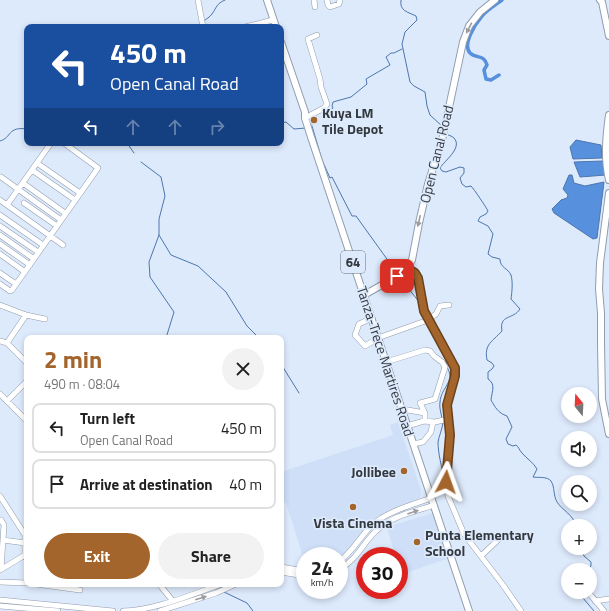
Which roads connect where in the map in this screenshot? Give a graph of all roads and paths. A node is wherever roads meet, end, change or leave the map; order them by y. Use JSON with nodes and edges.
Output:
{"nodes":[{"id":1,"x":198,"y":0,"type":"edge"},
{"id":2,"x":267,"y":0,"type":"edge"},
{"id":3,"x":314,"y":0,"type":"edge"},
{"id":4,"x":327,"y":0,"type":"edge"},
{"id":5,"x":340,"y":0,"type":"edge"},
{"id":6,"x":495,"y":0,"type":"edge"},
{"id":7,"x":601,"y":1,"type":"edge"},
{"id":8,"x":315,"y":7,"type":"dead end"},
{"id":9,"x":273,"y":20,"type":"junction"},
{"id":10,"x":202,"y":24,"type":"edge"},
{"id":11,"x":257,"y":24,"type":"edge"},
{"id":12,"x":275,"y":24,"type":"edge"},
{"id":13,"x":317,"y":35,"type":"dead end"},
{"id":14,"x":609,"y":36,"type":"edge"},
{"id":15,"x":284,"y":51,"type":"edge"},
{"id":16,"x":609,"y":115,"type":"edge"},
{"id":17,"x":306,"y":120,"type":"junction"},
{"id":18,"x":49,"y":146,"type":"edge"},
{"id":19,"x":68,"y":146,"type":"edge"},
{"id":20,"x":37,"y":163,"type":"junction"},
{"id":21,"x":32,"y":170,"type":"junction"},
{"id":22,"x":1,"y":177,"type":"dead end"},
{"id":23,"x":609,"y":180,"type":"edge"},
{"id":24,"x":23,"y":183,"type":"junction"},
{"id":25,"x":19,"y":189,"type":"junction"},
{"id":26,"x":80,"y":193,"type":"junction"},
{"id":27,"x":609,"y":193,"type":"edge"},
{"id":28,"x":0,"y":200,"type":"edge"},
{"id":29,"x":75,"y":200,"type":"junction"},
{"id":30,"x":24,"y":203,"type":"dead end"},
{"id":31,"x":7,"y":205,"type":"junction"},
{"id":32,"x":66,"y":213,"type":"junction"},
{"id":33,"x":0,"y":215,"type":"edge"},
{"id":34,"x":61,"y":220,"type":"junction"},
{"id":35,"x":0,"y":226,"type":"edge"},
{"id":36,"x":57,"y":226,"type":"junction"},
{"id":37,"x":0,"y":235,"type":"edge"},
{"id":38,"x":50,"y":235,"type":"junction"},
{"id":39,"x":0,"y":244,"type":"edge"},
{"id":40,"x":43,"y":245,"type":"junction"},
{"id":41,"x":63,"y":245,"type":"dead end"},
{"id":42,"x":38,"y":252,"type":"junction"},
{"id":43,"x":0,"y":254,"type":"edge"},
{"id":44,"x":34,"y":259,"type":"junction"},
{"id":45,"x":30,"y":265,"type":"junction"},
{"id":46,"x":407,"y":268,"type":"junction"},
{"id":47,"x":25,"y":272,"type":"junction"},
{"id":48,"x":0,"y":273,"type":"edge"},
{"id":49,"x":0,"y":284,"type":"edge"},
{"id":50,"x":16,"y":284,"type":"junction"},
{"id":51,"x":364,"y":296,"type":"junction"},
{"id":52,"x":449,"y":305,"type":"dead end"},
{"id":53,"x":0,"y":306,"type":"edge"},
{"id":54,"x":26,"y":315,"type":"junction"},
{"id":55,"x":372,"y":318,"type":"junction"},
{"id":56,"x":45,"y":319,"type":"dead end"},
{"id":57,"x":428,"y":320,"type":"junction"},
{"id":58,"x":378,"y":338,"type":"junction"},
{"id":59,"x":0,"y":341,"type":"edge"},
{"id":60,"x":7,"y":344,"type":"junction"},
{"id":61,"x":24,"y":360,"type":"edge"},
{"id":62,"x":386,"y":362,"type":"junction"},
{"id":63,"x":24,"y":384,"type":"edge"},
{"id":64,"x":0,"y":394,"type":"edge"},
{"id":65,"x":7,"y":401,"type":"junction"},
{"id":66,"x":402,"y":409,"type":"junction"},
{"id":67,"x":425,"y":414,"type":"junction"},
{"id":68,"x":24,"y":418,"type":"edge"},
{"id":69,"x":444,"y":420,"type":"junction"},
{"id":70,"x":425,"y":421,"type":"junction"},
{"id":71,"x":433,"y":422,"type":"junction"},
{"id":72,"x":407,"y":426,"type":"junction"},
{"id":73,"x":609,"y":434,"type":"edge"},
{"id":74,"x":413,"y":444,"type":"junction"},
{"id":75,"x":431,"y":498,"type":"junction"},
{"id":76,"x":1,"y":501,"type":"edge"},
{"id":77,"x":434,"y":505,"type":"junction"},
{"id":78,"x":10,"y":513,"type":"junction"},
{"id":79,"x":0,"y":520,"type":"edge"},
{"id":80,"x":24,"y":534,"type":"edge"},
{"id":81,"x":501,"y":537,"type":"dead end"},
{"id":82,"x":3,"y":540,"type":"junction"},
{"id":83,"x":24,"y":543,"type":"edge"},
{"id":84,"x":1,"y":549,"type":"edge"},
{"id":85,"x":348,"y":554,"type":"edge"},
{"id":86,"x":481,"y":556,"type":"junction"},
{"id":87,"x":24,"y":559,"type":"edge"},
{"id":88,"x":348,"y":563,"type":"edge"},
{"id":89,"x":2,"y":566,"type":"edge"},
{"id":90,"x":284,"y":568,"type":"edge"},
{"id":91,"x":296,"y":571,"type":"edge"},
{"id":92,"x":284,"y":572,"type":"edge"},
{"id":93,"x":296,"y":572,"type":"edge"},
{"id":94,"x":0,"y":582,"type":"edge"},
{"id":95,"x":24,"y":583,"type":"edge"},
{"id":96,"x":58,"y":587,"type":"edge"},
{"id":97,"x":161,"y":587,"type":"edge"},
{"id":98,"x":214,"y":587,"type":"edge"},
{"id":99,"x":231,"y":587,"type":"edge"},
{"id":100,"x":80,"y":590,"type":"dead end"},
{"id":101,"x":609,"y":599,"type":"edge"},
{"id":102,"x":172,"y":600,"type":"junction"},
{"id":103,"x":595,"y":601,"type":"joint"},
{"id":104,"x":0,"y":603,"type":"edge"},
{"id":105,"x":58,"y":611,"type":"edge"},
{"id":106,"x":113,"y":611,"type":"edge"},
{"id":107,"x":123,"y":611,"type":"edge"},
{"id":108,"x":160,"y":611,"type":"edge"},
{"id":109,"x":469,"y":611,"type":"edge"},
{"id":110,"x":521,"y":611,"type":"edge"},
{"id":111,"x":604,"y":611,"type":"edge"}],
"edges":[{"from":1,"to":10,"type":"street"},
{"from":2,"to":9,"type":"main road"},
{"from":3,"to":8,"type":"street"},
{"from":4,"to":5,"type":"street"},
{"from":6,"to":46,"type":"main road","name":"Open Canal Road","one_way":true},
{"from":7,"to":14,"type":"main road"},
{"from":9,"to":11,"type":"street"},
{"from":9,"to":12,"type":"main road"},
{"from":13,"to":17,"type":"street"},
{"from":15,"to":17,"type":"main road","name":"Tanza-Trece Martires Road","number":"64"},
{"from":16,"to":23,"type":"main road"},
{"from":17,"to":51,"type":"main road","name":"Tanza-Trece Martires Road","number":"64"},
{"from":18,"to":20,"type":"street"},
{"from":19,"to":26,"type":"street"},
{"from":20,"to":21,"type":"street"},
{"from":20,"to":26,"type":"street"},
{"from":21,"to":24,"type":"street"},
{"from":21,"to":29,"type":"street"},
{"from":22,"to":25,"type":"street"},
{"from":24,"to":25,"type":"street"},
{"from":24,"to":32,"type":"street"},
{"from":25,"to":31,"type":"street"},
{"from":25,"to":34,"type":"street"},
{"from":26,"to":29,"type":"street"},
{"from":27,"to":73,"type":"main road"},
{"from":28,"to":31,"type":"street"},
{"from":29,"to":32,"type":"street"},
{"from":30,"to":36,"type":"street"},
{"from":31,"to":38,"type":"street"},
{"from":32,"to":34,"type":"street"},
{"from":33,"to":40,"type":"street"},
{"from":34,"to":36,"type":"street"},
{"from":35,"to":42,"type":"street"},
{"from":36,"to":38,"type":"street"},
{"from":37,"to":44,"type":"street"},
{"from":38,"to":40,"type":"street"},
{"from":38,"to":41,"type":"street"},
{"from":39,"to":45,"type":"street"},
{"from":40,"to":42,"type":"street"},
{"from":42,"to":44,"type":"street"},
{"from":43,"to":47,"type":"street"},
{"from":44,"to":45,"type":"street"},
{"from":45,"to":47,"type":"street"},
{"from":46,"to":51,"type":"main road"},
{"from":46,"to":57,"type":"street"},
{"from":47,"to":50,"type":"street"},
{"from":48,"to":50,"type":"street"},
{"from":49,"to":50,"type":"street"},
{"from":51,"to":55,"type":"main road","name":"Tanza-Trece Martires Road","number":"64"},
{"from":52,"to":57,"type":"street"},
{"from":53,"to":54,"type":"street"},
{"from":54,"to":56,"type":"street"},
{"from":54,"to":60,"type":"street"},
{"from":55,"to":58,"type":"main road","name":"Tanza-Trece Martires Road","number":"64"},
{"from":55,"to":58,"type":"street"},
{"from":57,"to":58,"type":"street"},
{"from":57,"to":69,"type":"street"},
{"from":58,"to":62,"type":"main road","name":"Tanza-Trece Martires Road","number":"64"},
{"from":59,"to":60,"type":"street"},
{"from":60,"to":61,"type":"street"},
{"from":62,"to":66,"type":"main road","name":"Tanza-Trece Martires Road","number":"64"},
{"from":62,"to":67,"type":"street"},
{"from":63,"to":65,"type":"street"},
{"from":64,"to":65,"type":"street"},
{"from":65,"to":68,"type":"street"},
{"from":66,"to":67,"type":"street"},
{"from":66,"to":72,"type":"main road","name":"Tanza-Trece Martires Road","number":"64"},
{"from":67,"to":70,"type":"street"},
{"from":69,"to":71,"type":"street"},
{"from":69,"to":86,"type":"street"},
{"from":70,"to":71,"type":"street"},
{"from":70,"to":72,"type":"street"},
{"from":71,"to":74,"type":"street"},
{"from":72,"to":74,"type":"main road","name":"Tanza-Trece Martires Road","number":"64"},
{"from":74,"to":75,"type":"main road","name":"Tanza-Trece Martires Road","number":"64"},
{"from":75,"to":77,"type":"main road","name":"Tanza-Trece Martires Road","number":"64"},
{"from":75,"to":85,"type":"street"},
{"from":76,"to":78,"type":"street"},
{"from":88,"to":77,"type":"street","one_way":true},
{"from":77,"to":109,"type":"main road","name":"Tanza-Trece Martires Road","number":"64"},
{"from":78,"to":79,"type":"street"},
{"from":78,"to":80,"type":"street"},
{"from":79,"to":82,"type":"street"},
{"from":81,"to":86,"type":"street"},
{"from":82,"to":83,"type":"street"},
{"from":82,"to":84,"type":"street"},
{"from":84,"to":89,"type":"street"},
{"from":86,"to":110,"type":"street"},
{"from":87,"to":89,"type":"street"},
{"from":90,"to":91,"type":"street"},
{"from":92,"to":93,"type":"street"},
{"from":94,"to":95,"type":"street"},
{"from":96,"to":100,"type":"street"},
{"from":97,"to":102,"type":"street"},
{"from":98,"to":102,"type":"street"},
{"from":108,"to":99,"type":"street","one_way":true},
{"from":101,"to":103,"type":"street"},
{"from":102,"to":107,"type":"street"},
{"from":103,"to":111,"type":"street"},
{"from":104,"to":105,"type":"street"},
{"from":104,"to":106,"type":"street"}]}
